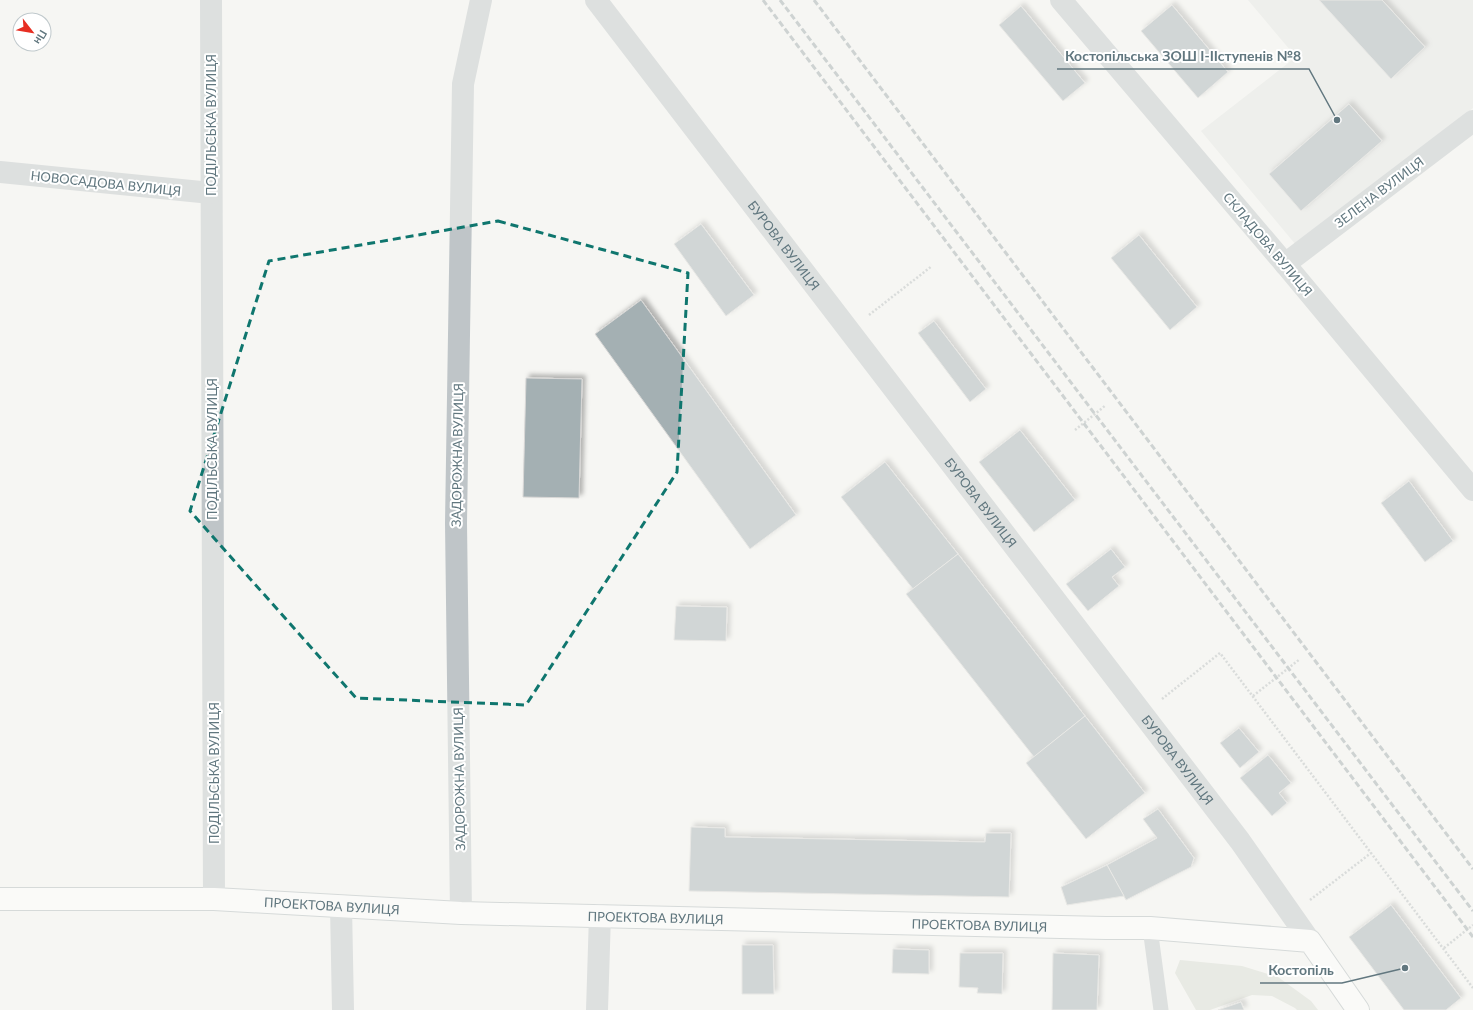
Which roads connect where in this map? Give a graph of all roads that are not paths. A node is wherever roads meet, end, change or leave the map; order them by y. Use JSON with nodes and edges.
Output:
{"nodes":[{"id":1,"x":211,"y":0,"type":"edge"},
{"id":2,"x":481,"y":0,"type":"edge"},
{"id":3,"x":596,"y":0,"type":"edge"},
{"id":4,"x":1061,"y":0,"type":"edge"},
{"id":5,"x":1473,"y":121,"type":"edge"},
{"id":6,"x":0,"y":172,"type":"edge"},
{"id":7,"x":211,"y":193,"type":"junction"},
{"id":8,"x":1286,"y":264,"type":"junction"},
{"id":9,"x":1473,"y":490,"type":"edge"},
{"id":10,"x":0,"y":899,"type":"edge"},
{"id":11,"x":214,"y":899,"type":"junction"},
{"id":12,"x":341,"y":906,"type":"junction"},
{"id":13,"x":461,"y":913,"type":"junction"},
{"id":14,"x":600,"y":915,"type":"junction"},
{"id":15,"x":1150,"y":928,"type":"junction"},
{"id":16,"x":1310,"y":941,"type":"junction"},
{"id":17,"x":343,"y":1010,"type":"edge"},
{"id":18,"x":597,"y":1010,"type":"edge"},
{"id":19,"x":1161,"y":1010,"type":"edge"},
{"id":20,"x":1358,"y":1010,"type":"edge"}],
"edges":[{"from":1,"to":7,"type":"street","name":"ПОДІЛЬСЬКА ВУЛИЦЯ"},
{"from":2,"to":13,"type":"street","name":"ЗАДОРОЖНА ВУЛИЦЯ"},
{"from":3,"to":16,"type":"street","name":"БУРОВА ВУЛИЦЯ"},
{"from":4,"to":8,"type":"street","name":"СКЛАДОВА ВУЛИЦЯ"},
{"from":5,"to":8,"type":"street","name":"ЗЕЛЕНА ВУЛИЦЯ"},
{"from":6,"to":7,"type":"street","name":"НОВОСАДОВА ВУЛИЦЯ"},
{"from":7,"to":11,"type":"street","name":"ПОДІЛЬСЬКА ВУЛИЦЯ"},
{"from":8,"to":9,"type":"street","name":"СКЛАДОВА ВУЛИЦЯ"},
{"from":10,"to":11,"type":"main road","name":"ПРОЕКТОВА ВУЛИЦЯ"},
{"from":11,"to":12,"type":"main road","name":"ПРОЕКТОВА ВУЛИЦЯ"},
{"from":12,"to":13,"type":"main road","name":"ПРОЕКТОВА ВУЛИЦЯ"},
{"from":12,"to":17,"type":"street"},
{"from":13,"to":14,"type":"main road","name":"ПРОЕКТОВА ВУЛИЦЯ"},
{"from":14,"to":15,"type":"main road","name":"ПРОЕКТОВА ВУЛИЦЯ"},
{"from":14,"to":18,"type":"street"},
{"from":15,"to":16,"type":"main road","name":"ПРОЕКТОВА ВУЛИЦЯ"},
{"from":15,"to":19,"type":"lane"},
{"from":16,"to":20,"type":"main road","name":"БУРОВА ВУЛИЦЯ"}]}
